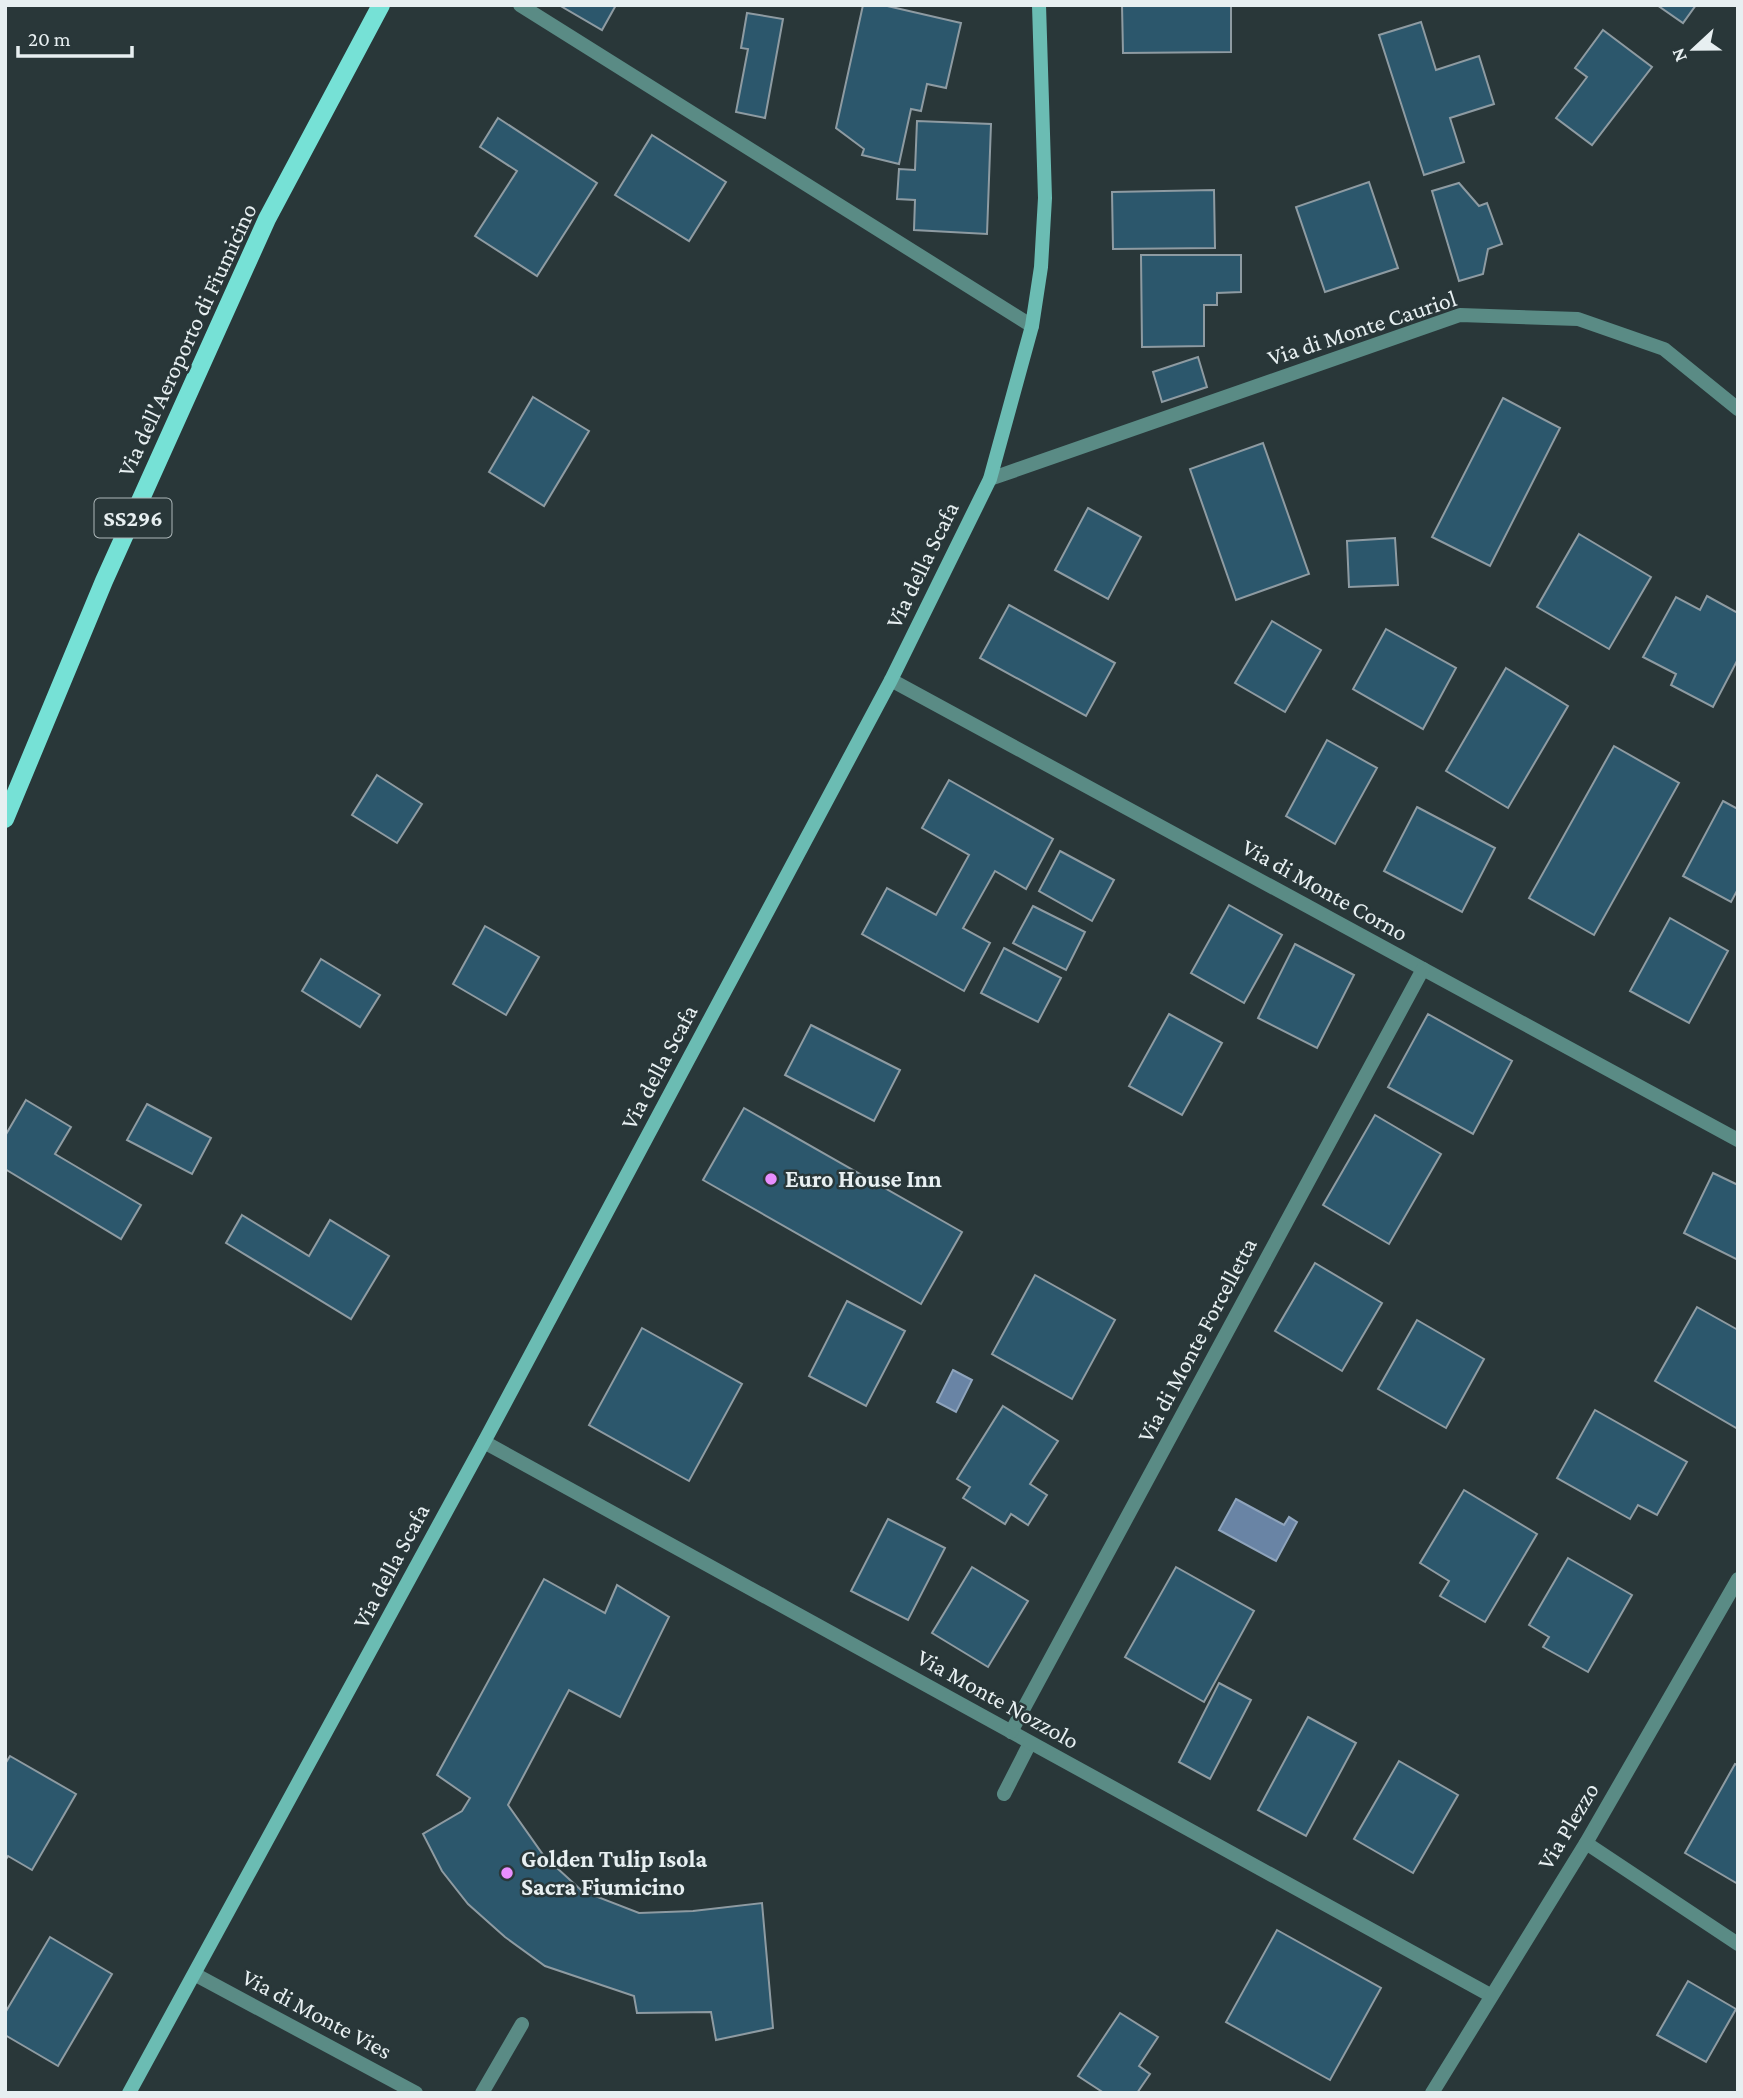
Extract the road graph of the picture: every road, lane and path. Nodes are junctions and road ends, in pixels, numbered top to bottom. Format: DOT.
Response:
graph roads {
  1 [pos="381,5"];
  2 [pos="520,5"];
  3 [pos="1039,5"];
  4 [pos="1032,326"];
  5 [pos="1738,409"];
  6 [pos="990,480"];
  7 [pos="891,680"];
  8 [pos="5,819"];
  9 [pos="1423,969"];
  10 [pos="1738,1140"];
  11 [pos="484,1442"];
  12 [pos="1738,1579"];
  13 [pos="1011,1732"];
  14 [pos="1030,1743"];
  15 [pos="1004,1794"];
  16 [pos="1586,1843"];
  17 [pos="1738,1944"];
  18 [pos="196,1975"];
  19 [pos="1490,1995"];
  20 [pos="522,2024"];
  21 [pos="129,2093"];
  22 [pos="416,2093"];
  23 [pos="482,2093"];
  24 [pos="1432,2093"];
  1 -- 8 [label="main road, Via dell'Aeroporto di Fiumicino / SS296"];
  2 -- 4 [label="street"];
  3 -- 4 [label="street, Via della Scafa"];
  4 -- 6 [label="street, Via della Scafa"];
  5 -- 6 [label="street, Via di Monte Cauriol"];
  6 -- 7 [label="street, Via della Scafa"];
  7 -- 9 [label="street, Via di Monte Corno"];
  7 -- 11 [label="street, Via della Scafa"];
  9 -- 10 [label="street, Via di Monte Corno"];
  9 -- 13 [label="street, Via di Monte Forcelletta"];
  11 -- 13 [label="street, Via Monte Nozzolo"];
  11 -- 18 [label="street, Via della Scafa"];
  12 -- 16 [label="street, Via Plezzo"];
  13 -- 14 [label="street, Via Monte Nozzolo"];
  14 -- 15 [label="street"];
  14 -- 19 [label="street, Via Monte Nozzolo"];
  16 -- 17 [label="street"];
  16 -- 19 [label="street, Via Plezzo"];
  18 -- 21 [label="street, Via della Scafa"];
  18 -- 22 [label="street, Via di Monte Vies"];
  19 -- 24 [label="street, Via Plezzo"];
  20 -- 23 [label="street"];
}
